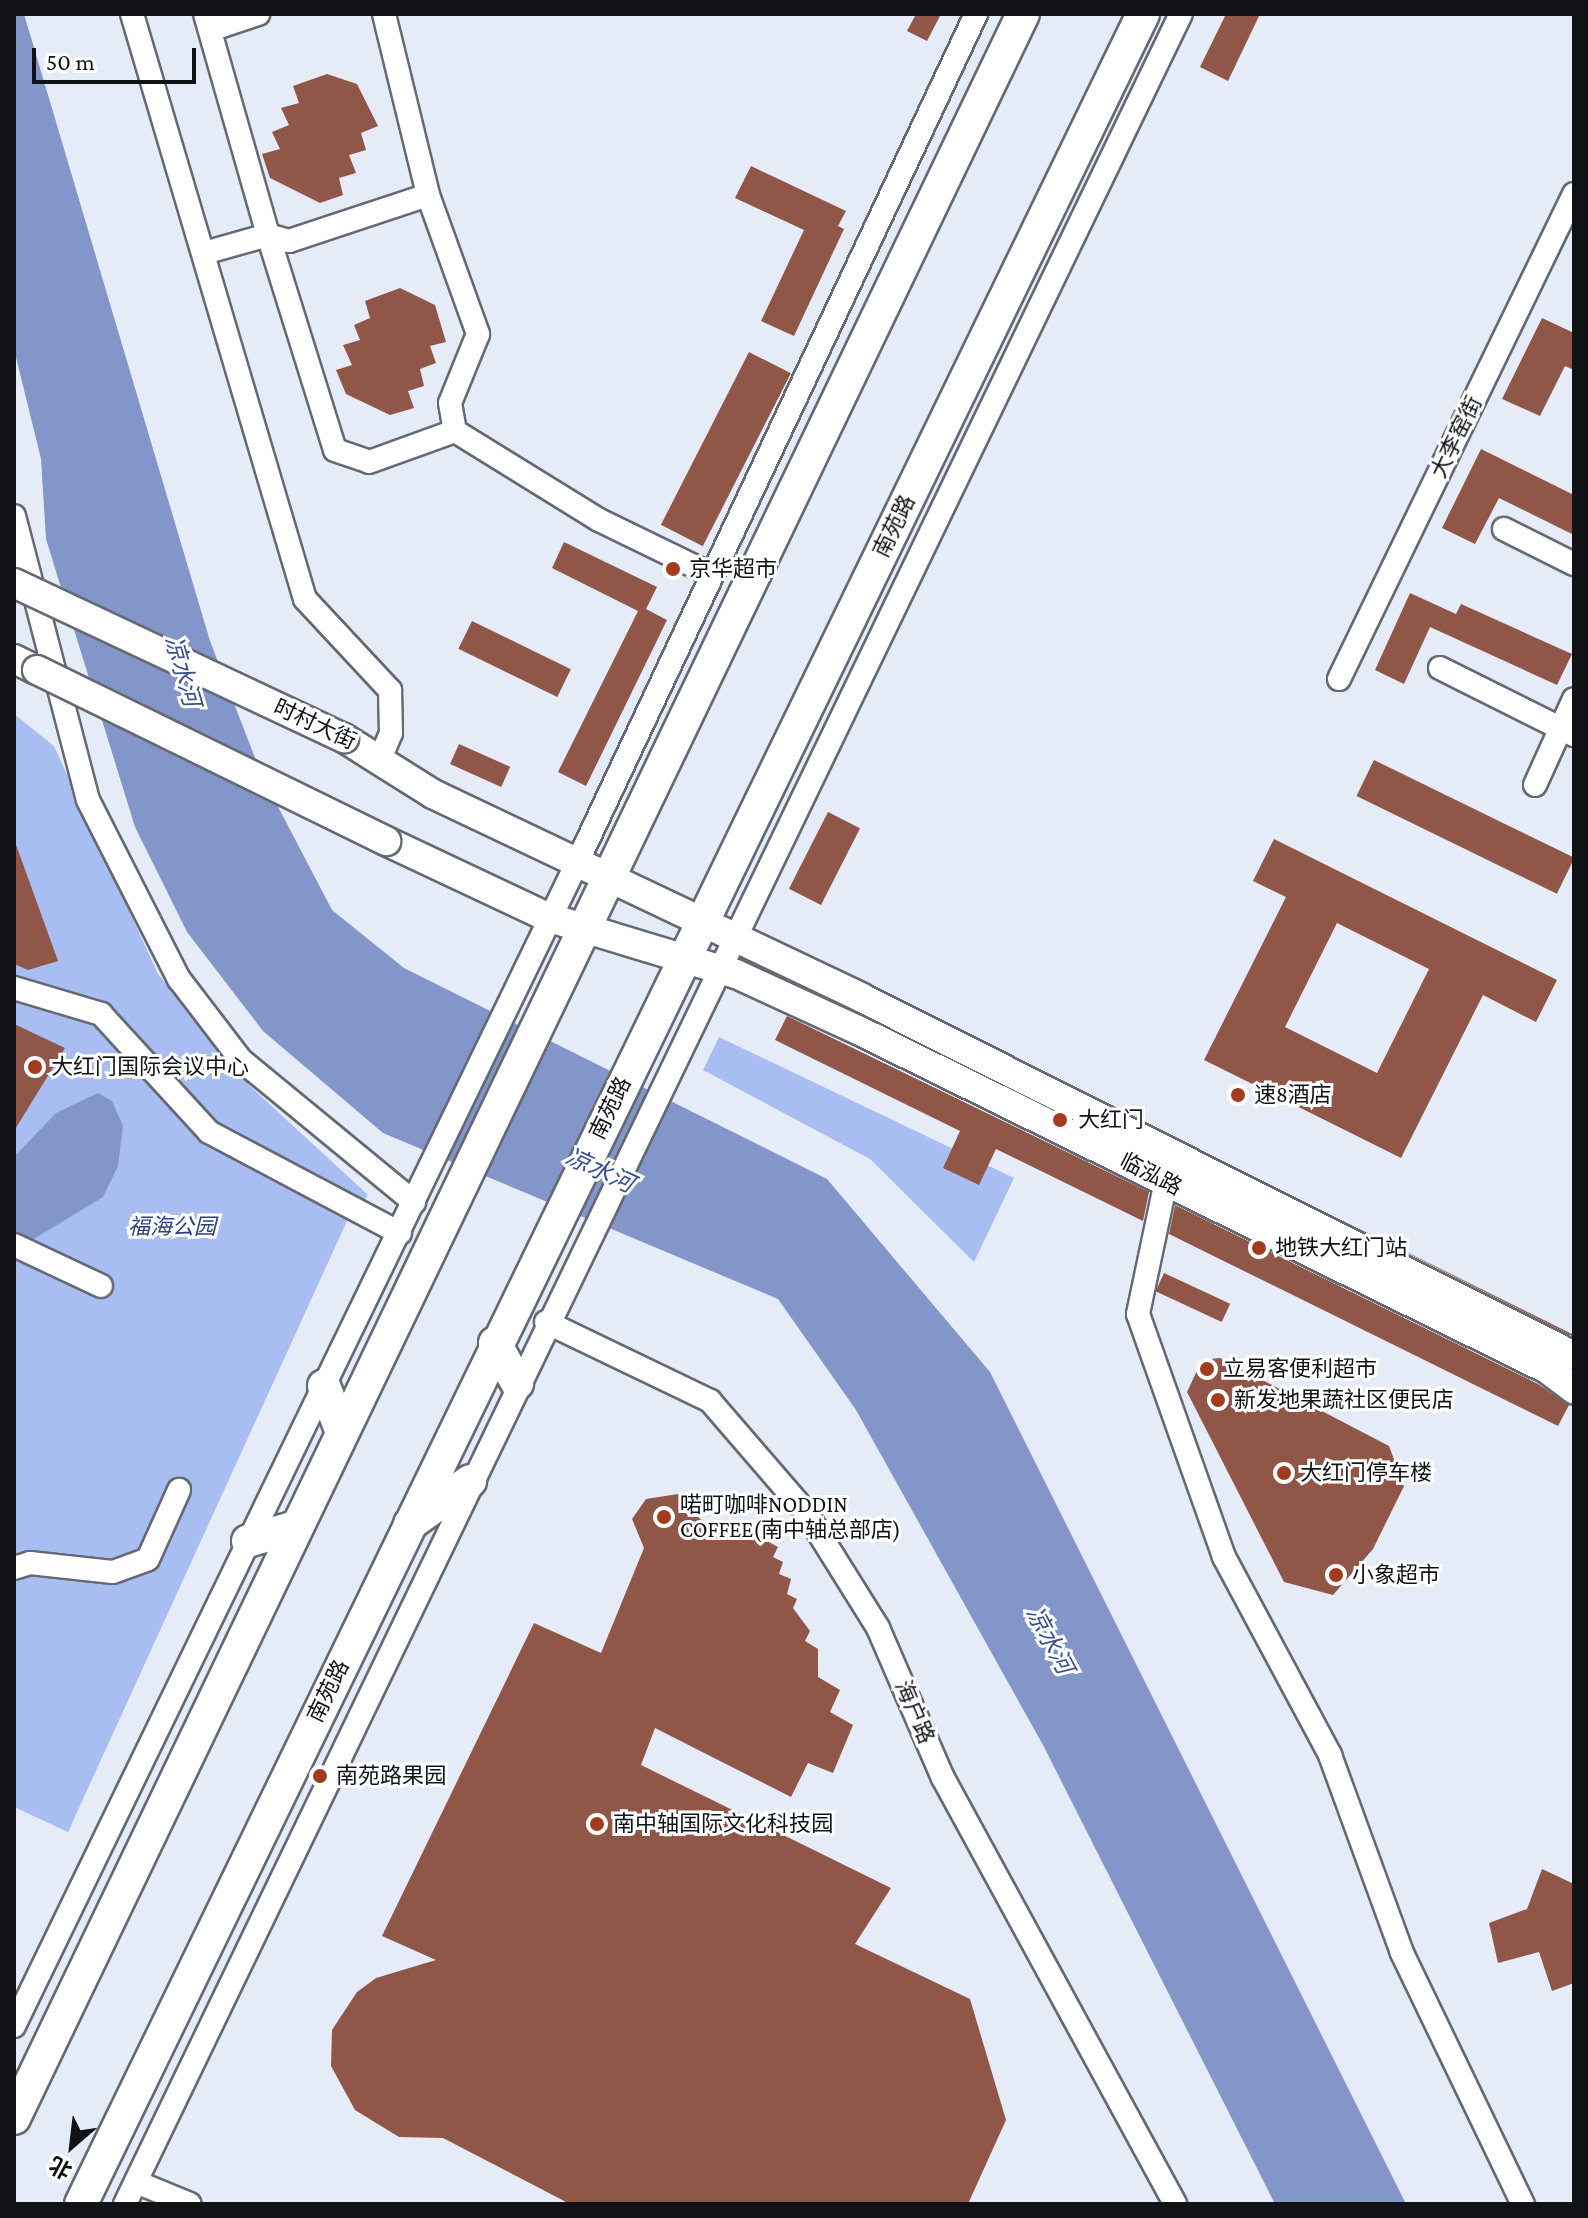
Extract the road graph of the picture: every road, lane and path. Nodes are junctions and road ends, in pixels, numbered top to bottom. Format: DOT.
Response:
graph roads {
  1 [pos="132,14"];
  2 [pos="258,14"];
  3 [pos="384,14"];
  4 [pos="976,14"];
  5 [pos="1023,14"];
  6 [pos="1143,14"];
  7 [pos="1181,14"];
  8 [pos="208,22"];
  9 [pos="1574,194"];
  10 [pos="428,195"];
  11 [pos="268,235"];
  12 [pos="204,253"];
  13 [pos="455,431"];
  14 [pos="14,516"];
  15 [pos="1504,529"];
  16 [pos="1574,564"];
  17 [pos="710,574"];
  18 [pos="14,583"];
  19 [pos="25,664"];
  20 [pos="1440,668"];
  21 [pos="1339,679"];
  22 [pos="1574,699"];
  23 [pos="1567,731"];
  24 [pos="381,756"];
  25 [pos="1535,785"];
  26 [pos="576,865"];
  27 [pos="608,880"];
  28 [pos="550,918"];
  29 [pos="700,923"];
  30 [pos="585,928"];
  31 [pos="733,938"];
  32 [pos="682,959"];
  33 [pos="717,971"];
  34 [pos="14,988"];
  35 [pos="1166,1181"];
  36 [pos="414,1202"];
  37 [pos="400,1233"];
  38 [pos="23,1250"];
  39 [pos="101,1286"];
  40 [pos="546,1322"];
  41 [pos="495,1343"];
  42 [pos="1574,1356"];
  43 [pos="517,1383"];
  44 [pos="324,1386"];
  45 [pos="1574,1389"];
  46 [pos="341,1430"];
  47 [pos="470,1481"];
  48 [pos="179,1490"];
  49 [pos="407,1526"];
  50 [pos="295,1527"];
  51 [pos="248,1541"];
  52 [pos="14,1568"];
  53 [pos="14,2026"];
  54 [pos="14,2118"];
  55 [pos="136,2182"];
  56 [pos="81,2204"];
  57 [pos="125,2204"];
  58 [pos="190,2204"];
  59 [pos="1175,2204"];
  60 [pos="1523,2204"];
  1 -- 12 [label="street"];
  2 -- 8 [label="street"];
  3 -- 10 [label="street"];
  4 -- 17 [label="street"];
  5 -- 27 [label="highway"];
  6 -- 29 [label="highway, 南苑路"];
  7 -- 31 [label="street"];
  8 -- 11 [label="street"];
  9 -- 21 [label="street, 大李窑街"];
  10 -- 11 [label="street"];
  10 -- 13 [label="street"];
  11 -- 12 [label="street"];
  11 -- 13 [label="street"];
  12 -- 24 [label="street"];
  13 -- 17 [label="street"];
  14 -- 36 [label="street"];
  15 -- 16 [label="street"];
  17 -- 26 [label="street"];
  18 -- 24 [label="main road, 时村大街, bridge"];
  19 -- 28 [label="main road, bridge"];
  20 -- 23 [label="street"];
  22 -- 23 [label="street"];
  23 -- 25 [label="street"];
  24 -- 26 [label="main road, 时村大街"];
  26 -- 27 [label="main road, 时村大街"];
  26 -- 28 [label="street"];
  27 -- 29 [label="main road, 临泓路"];
  27 -- 30 [label="highway"];
  28 -- 30 [label="main road, 临泓路"];
  28 -- 36 [label="street"];
  29 -- 31 [label="main road, 临泓路"];
  29 -- 32 [label="highway, 南苑路"];
  30 -- 32 [label="main road, 临泓路"];
  30 -- 46 [label="highway"];
  31 -- 33 [label="street"];
  31 -- 42 [label="main road, 临泓路"];
  32 -- 33 [label="main road, 临泓路"];
  32 -- 41 [label="highway, 南苑路"];
  33 -- 35 [label="main road, 临泓路"];
  33 -- 40 [label="street"];
  34 -- 37 [label="street"];
  35 -- 45 [label="main road, 临泓路"];
  35 -- 60 [label="street"];
  36 -- 37 [label="street"];
  37 -- 44 [label="street"];
  38 -- 39 [label="street"];
  40 -- 43 [label="street"];
  40 -- 59 [label="street, 海户路"];
  41 -- 43 [label="highway"];
  41 -- 49 [label="highway, 南苑路"];
  43 -- 47 [label="street"];
  44 -- 46 [label="highway"];
  44 -- 51 [label="street"];
  46 -- 50 [label="highway"];
  47 -- 49 [label="highway"];
  47 -- 55 [label="street"];
  48 -- 52 [label="street"];
  49 -- 56 [label="highway, 南苑路"];
  50 -- 51 [label="highway"];
  50 -- 54 [label="highway"];
  51 -- 53 [label="street"];
  55 -- 57 [label="street"];
  55 -- 58 [label="street"];
}
